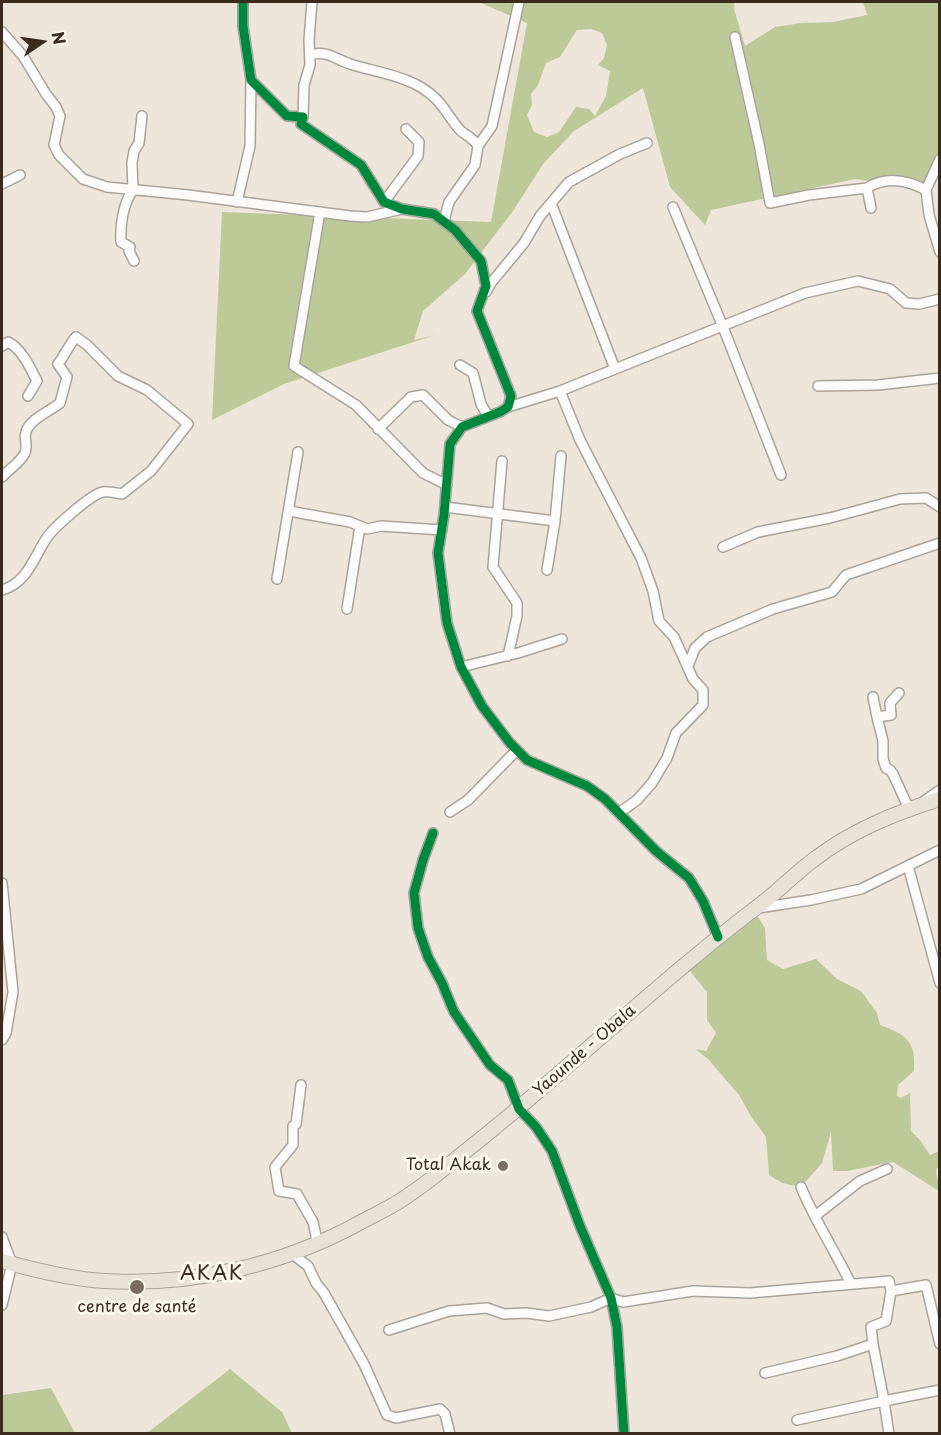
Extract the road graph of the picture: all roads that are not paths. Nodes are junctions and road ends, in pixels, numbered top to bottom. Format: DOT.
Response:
graph roads {
  1 [pos="243,2"];
  2 [pos="312,2"];
  3 [pos="519,2"];
  4 [pos="2,32"];
  5 [pos="735,37"];
  6 [pos="310,55"];
  7 [pos="251,80"];
  8 [pos="142,116"];
  9 [pos="303,117"];
  10 [pos="406,129"];
  11 [pos="647,143"];
  12 [pos="478,146"];
  13 [pos="939,159"];
  14 [pos="20,175"];
  15 [pos="2,184"];
  16 [pos="867,188"];
  17 [pos="133,190"];
  18 [pos="926,190"];
  19 [pos="237,202"];
  20 [pos="384,202"];
  21 [pos="551,204"];
  22 [pos="673,207"];
  23 [pos="871,208"];
  24 [pos="402,209"];
  25 [pos="320,212"];
  26 [pos="444,221"];
  27 [pos="939,252"];
  28 [pos="134,261"];
  29 [pos="484,297"];
  30 [pos="939,299"];
  31 [pos="723,327"];
  32 [pos="2,346"];
  33 [pos="460,365"];
  34 [pos="615,369"];
  35 [pos="939,378"];
  36 [pos="818,386"];
  37 [pos="560,391"];
  38 [pos="28,396"];
  39 [pos="508,407"];
  40 [pos="488,416"];
  41 [pos="462,427"];
  42 [pos="378,429"];
  43 [pos="298,452"];
  44 [pos="561,456"];
  45 [pos="502,461"];
  46 [pos="782,475"];
  47 [pos="2,477"];
  48 [pos="447,485"];
  49 [pos="445,507"];
  50 [pos="939,507"];
  51 [pos="289,511"];
  52 [pos="498,513"];
  53 [pos="555,521"];
  54 [pos="360,526"];
  55 [pos="442,530"];
  56 [pos="939,543"];
  57 [pos="723,546"];
  58 [pos="547,570"];
  59 [pos="277,579"];
  60 [pos="2,590"];
  61 [pos="347,609"];
  62 [pos="562,639"];
  63 [pos="508,656"];
  64 [pos="687,666"];
  65 [pos="461,667"];
  66 [pos="899,693"];
  67 [pos="873,697"];
  68 [pos="877,717"];
  69 [pos="517,750"];
  70 [pos="939,790"];
  71 [pos="939,799"];
  72 [pos="914,807"];
  73 [pos="450,812"];
  74 [pos="619,813"];
  75 [pos="433,833"];
  76 [pos="939,850"];
  77 [pos="908,866"];
  78 [pos="2,883"];
  79 [pos="756,909"];
  80 [pos="718,937"];
  81 [pos="939,983"];
  82 [pos="2,1040"];
  83 [pos="301,1085"];
  84 [pos="519,1108"];
  85 [pos="886,1169"];
  86 [pos="801,1187"];
  87 [pos="815,1216"];
  88 [pos="2,1237"];
  89 [pos="318,1245"];
  90 [pos="292,1254"];
  91 [pos="7,1263"];
  92 [pos="851,1284"];
  93 [pos="891,1291"];
  94 [pos="611,1298"];
  95 [pos="2,1305"];
  96 [pos="389,1329"];
  97 [pos="938,1332"];
  98 [pos="873,1344"];
  99 [pos="939,1344"];
  100 [pos="765,1373"];
  101 [pos="939,1390"];
  102 [pos="884,1401"];
  103 [pos="797,1420"];
  104 [pos="450,1434"];
  105 [pos="624,1434"];
  106 [pos="889,1434"];
  1 -- 7 [label="street"];
  2 -- 6 [label="street"];
  3 -- 12 [label="street"];
  4 -- 17 [label="street"];
  5 -- 16 [label="street"];
  6 -- 9 [label="street"];
  6 -- 12 [label="street"];
  7 -- 9 [label="street"];
  7 -- 19 [label="street"];
  8 -- 17 [label="street"];
  9 -- 20 [label="street"];
  10 -- 20 [label="street"];
  11 -- 21 [label="street"];
  12 -- 26 [label="street"];
  13 -- 18 [label="street"];
  14 -- 15 [label="street"];
  16 -- 18 [label="street"];
  16 -- 23 [label="street"];
  17 -- 19 [label="street"];
  17 -- 28 [label="street"];
  18 -- 27 [label="street"];
  19 -- 25 [label="street"];
  20 -- 24 [label="street"];
  21 -- 29 [label="street"];
  21 -- 34 [label="street"];
  22 -- 31 [label="street"];
  24 -- 25 [label="street"];
  24 -- 26 [label="street"];
  25 -- 42 [label="street"];
  26 -- 29 [label="street"];
  29 -- 39 [label="street"];
  30 -- 31 [label="street"];
  31 -- 34 [label="street"];
  31 -- 46 [label="street"];
  32 -- 38 [label="street"];
  33 -- 40 [label="street"];
  34 -- 37 [label="street"];
  35 -- 36 [label="street"];
  37 -- 39 [label="street"];
  37 -- 64 [label="street"];
  39 -- 40 [label="street"];
  40 -- 41 [label="street"];
  41 -- 42 [label="street"];
  41 -- 48 [label="street"];
  42 -- 48 [label="street"];
  43 -- 51 [label="street"];
  44 -- 53 [label="street"];
  45 -- 52 [label="street"];
  47 -- 60 [label="street"];
  48 -- 49 [label="street"];
  49 -- 52 [label="street"];
  49 -- 55 [label="street"];
  50 -- 57 [label="street"];
  51 -- 54 [label="street"];
  51 -- 59 [label="street"];
  52 -- 53 [label="street"];
  52 -- 63 [label="street"];
  53 -- 58 [label="street"];
  54 -- 55 [label="street"];
  54 -- 61 [label="street"];
  55 -- 65 [label="street"];
  56 -- 64 [label="street"];
  62 -- 63 [label="street"];
  63 -- 65 [label="street"];
  64 -- 74 [label="street"];
  65 -- 69 [label="street"];
  66 -- 68 [label="street"];
  67 -- 68 [label="street"];
  68 -- 72 [label="street"];
  69 -- 73 [label="street"];
  69 -- 74 [label="street"];
  70 -- 72 [label="street"];
  71 -- 72 [label="highway, Yaounde - Obala"];
  72 -- 79 [label="highway, Yaounde - Obala"];
  74 -- 80 [label="street"];
  75 -- 84 [label="street"];
  76 -- 77 [label="street"];
  77 -- 79 [label="street"];
  77 -- 81 [label="street"];
  78 -- 82 [label="street"];
  79 -- 80 [label="highway, Yaounde - Obala"];
  80 -- 84 [label="highway, Yaounde - Obala"];
  83 -- 89 [label="street"];
  84 -- 89 [label="highway, Yaounde - Obala"];
  84 -- 94 [label="street"];
  85 -- 87 [label="street"];
  86 -- 87 [label="street"];
  87 -- 92 [label="street"];
  88 -- 91 [label="street"];
  89 -- 90 [label="highway, Yaounde - Obala"];
  90 -- 91 [label="highway, Yaounde - Obala"];
  90 -- 104 [label="street"];
  91 -- 95 [label="street"];
  92 -- 93 [label="street"];
  92 -- 94 [label="street"];
  93 -- 97 [label="street"];
  93 -- 98 [label="street"];
  94 -- 96 [label="street"];
  94 -- 105 [label="street"];
  97 -- 99 [label="street"];
  98 -- 100 [label="street"];
  98 -- 102 [label="street"];
  101 -- 102 [label="street"];
  102 -- 103 [label="street"];
  102 -- 106 [label="street"];
}
